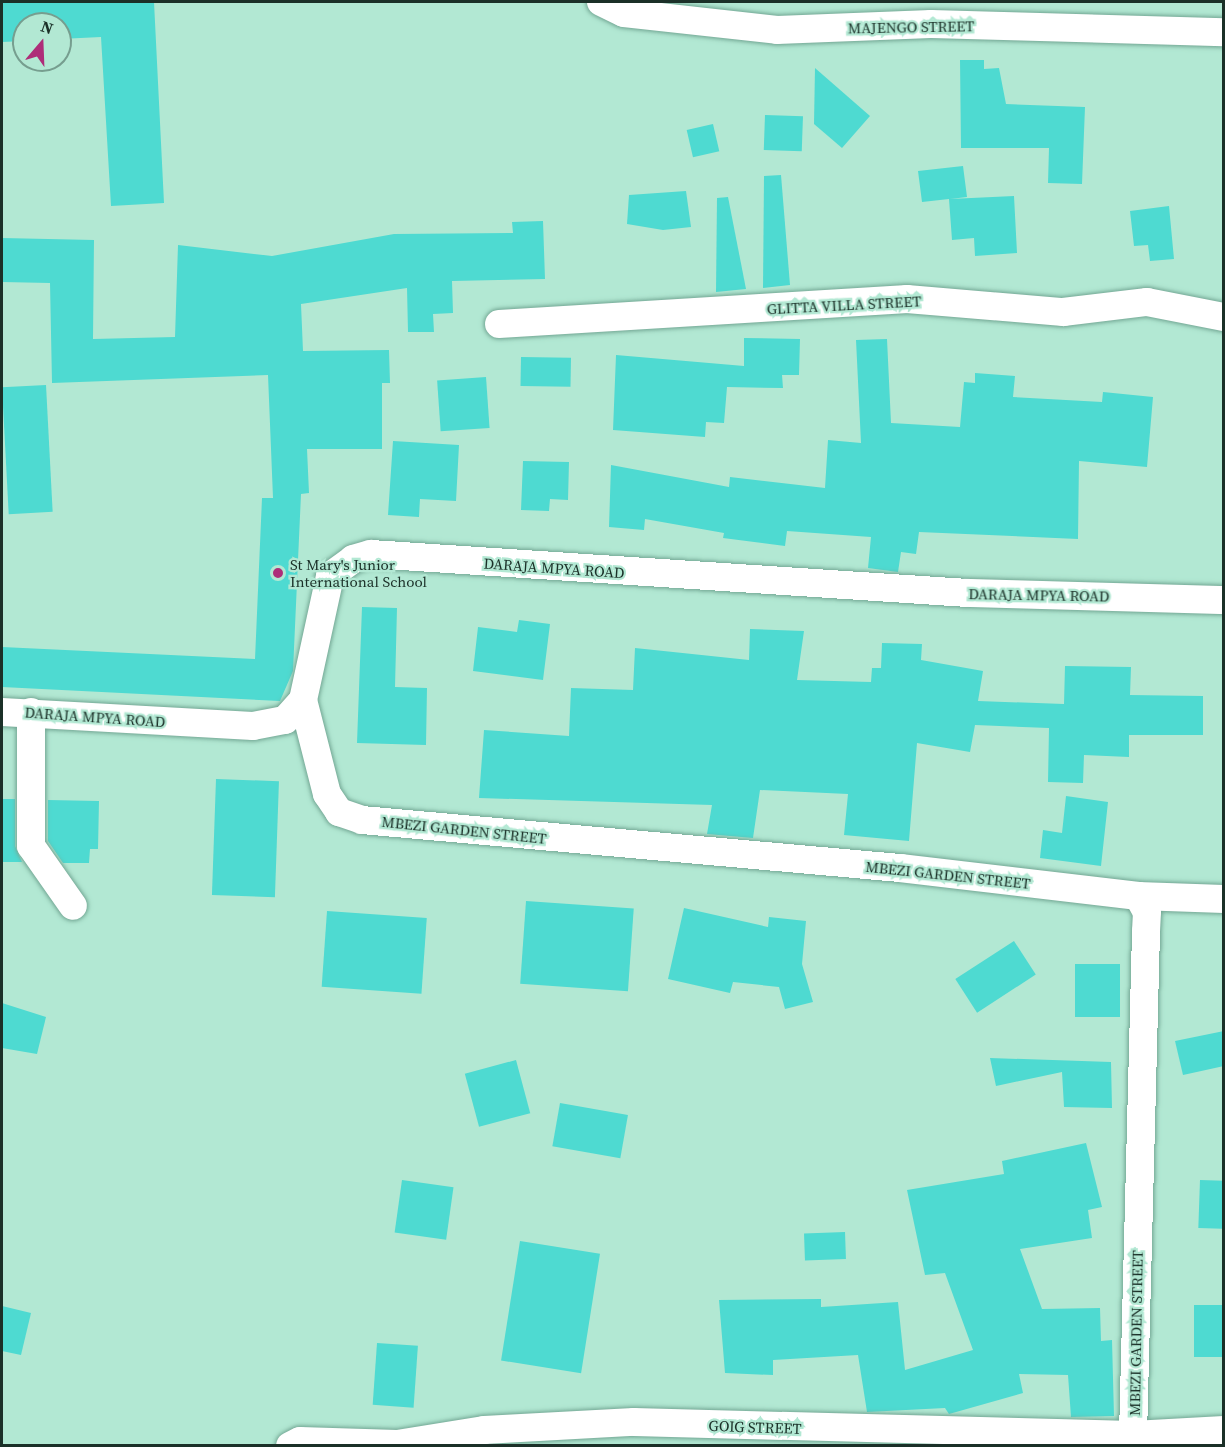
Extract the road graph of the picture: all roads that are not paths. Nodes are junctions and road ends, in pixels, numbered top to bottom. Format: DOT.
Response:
graph roads {
  1 [pos="601,2"];
  2 [pos="1224,32"];
  3 [pos="1224,317"];
  4 [pos="499,324"];
  5 [pos="1224,600"];
  6 [pos="303,700"];
  7 [pos="2,712"];
  8 [pos="31,712"];
  9 [pos="1138,896"];
  10 [pos="1224,899"];
  11 [pos="73,906"];
  12 [pos="1224,1430"];
  13 [pos="1133,1435"];
  14 [pos="290,1446"];
  1 -- 2 [label="street, MAJENGO STREET"];
  3 -- 4 [label="street, GLITTA VILLA STREET"];
  5 -- 6 [label="street, DARAJA MPYA ROAD"];
  6 -- 8 [label="street, DARAJA MPYA ROAD"];
  6 -- 9 [label="street, MBEZI GARDEN STREET"];
  7 -- 8 [label="street, DARAJA MPYA ROAD"];
  8 -- 11 [label="street"];
  9 -- 10 [label="street"];
  9 -- 13 [label="street, MBEZI GARDEN STREET"];
  12 -- 13 [label="street, GOIG STREET"];
  13 -- 14 [label="street, GOIG STREET"];
}
